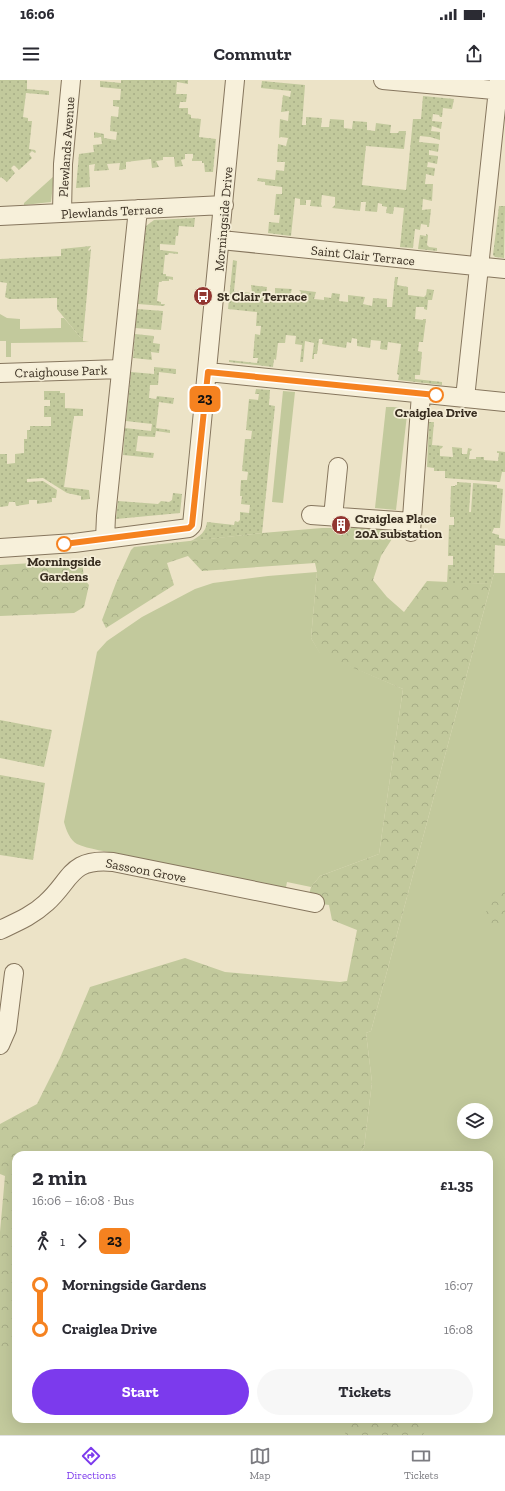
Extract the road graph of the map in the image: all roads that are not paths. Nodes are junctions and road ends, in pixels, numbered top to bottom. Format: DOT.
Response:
graph roads {
  1 [pos="71,80"];
  2 [pos="235,80"];
  3 [pos="384,80"];
  4 [pos="501,87"];
  5 [pos="224,205"];
  6 [pos="138,209"];
  7 [pos="62,213"];
  8 [pos="0,216"];
  9 [pos="221,240"];
  10 [pos="480,267"];
  11 [pos="505,269"];
  12 [pos="122,369"];
  13 [pos="208,372"];
  14 [pos="0,373"];
  15 [pos="421,394"];
  16 [pos="465,398"];
  17 [pos="505,402"];
  18 [pos="338,467"];
  19 [pos="311,515"];
  20 [pos="333,517"];
  21 [pos="105,539"];
  22 [pos="0,548"];
  23 [pos="315,903"];
  24 [pos="0,930"];
  25 [pos="14,973"];
  26 [pos="0,1045"];
  1 -- 7 [label="street, Plewlands Avenue"];
  2 -- 5 [label="street, Morningside Drive"];
  3 -- 4 [label="street"];
  4 -- 10 [label="street"];
  5 -- 6 [label="street, Plewlands Terrace"];
  5 -- 9 [label="street, Morningside Drive"];
  6 -- 7 [label="street, Plewlands Terrace"];
  6 -- 12 [label="street"];
  7 -- 8 [label="street, Plewlands Terrace"];
  9 -- 10 [label="street, Saint Clair Terrace"];
  9 -- 13 [label="street, Morningside Drive"];
  10 -- 11 [label="street, Saint Clair Terrace"];
  10 -- 16 [label="street"];
  12 -- 14 [label="street, Craighouse Park"];
  12 -- 21 [label="street"];
  13 -- 15 [label="street"];
  13 -- 21 [label="street, Morningside Drive"];
  15 -- 16 [label="street"];
  15 -- 20 [label="street"];
  16 -- 17 [label="street"];
  18 -- 20 [label="street"];
  19 -- 20 [label="street"];
  21 -- 22 [label="street"];
  23 -- 24 [label="street, Sassoon Grove"];
  25 -- 26 [label="street"];
}
